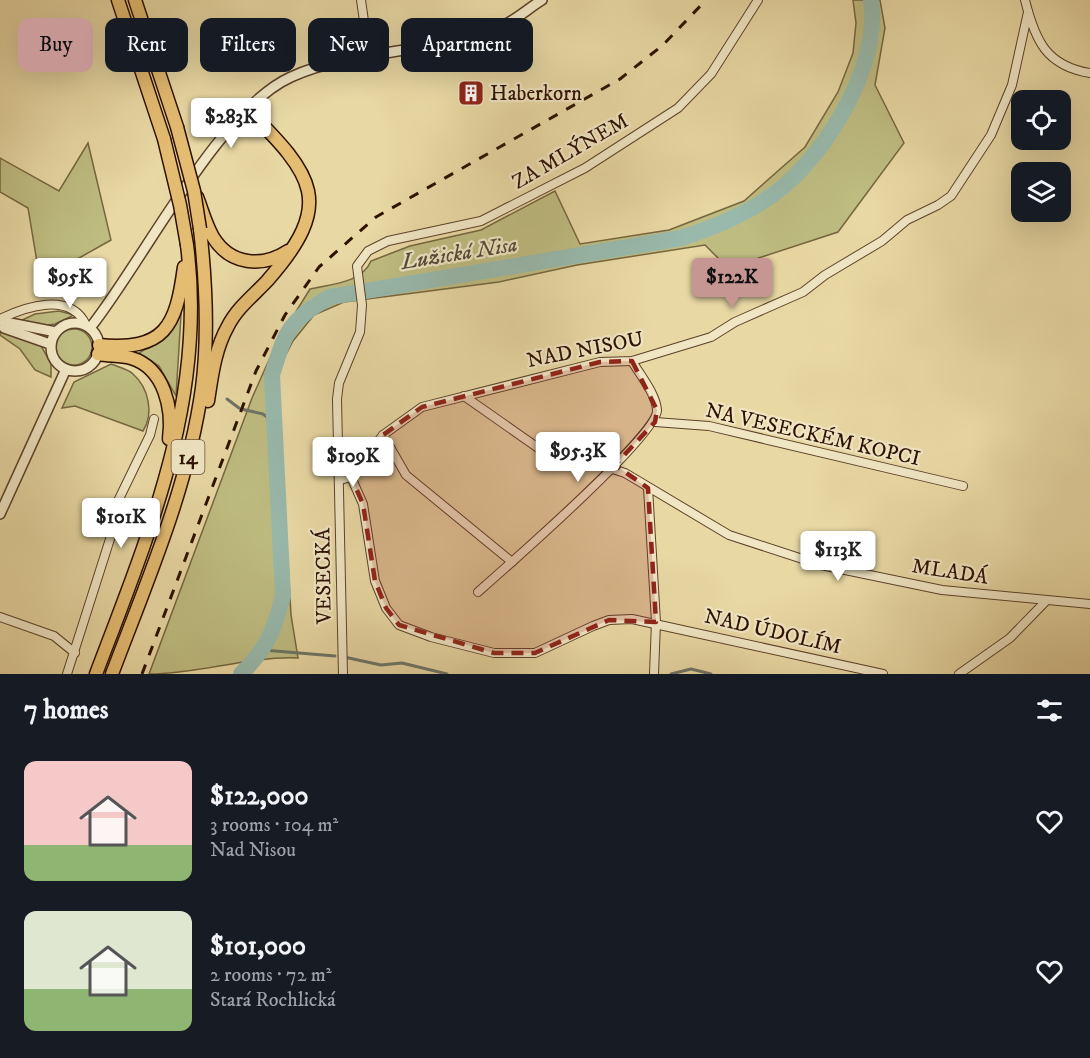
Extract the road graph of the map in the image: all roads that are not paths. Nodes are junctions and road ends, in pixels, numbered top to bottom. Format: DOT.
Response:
graph roads {
  1 [pos="118,0"];
  2 [pos="135,0"];
  3 [pos="361,0"];
  4 [pos="758,0"];
  5 [pos="1025,0"];
  6 [pos="535,2"];
  7 [pos="1028,12"];
  8 [pos="364,18"];
  9 [pos="389,52"];
  10 [pos="308,71"];
  11 [pos="1090,73"];
  12 [pos="247,109"];
  13 [pos="194,191"];
  14 [pos="187,245"];
  15 [pos="296,245"];
  16 [pos="357,270"];
  17 [pos="2,319"];
  18 [pos="0,326"];
  19 [pos="88,326"];
  20 [pos="56,332"];
  21 [pos="50,344"];
  22 [pos="99,350"];
  23 [pos="632,362"];
  24 [pos="66,369"];
  25 [pos="464,396"];
  26 [pos="154,419"];
  27 [pos="655,422"];
  28 [pos="383,435"];
  29 [pos="612,469"];
  30 [pos="351,477"];
  31 [pos="182,478"];
  32 [pos="340,480"];
  33 [pos="963,486"];
  34 [pos="648,488"];
  35 [pos="0,514"];
  36 [pos="141,554"];
  37 [pos="512,562"];
  38 [pos="478,592"];
  39 [pos="1046,601"];
  40 [pos="1090,604"];
  41 [pos="0,617"];
  42 [pos="656,622"];
  43 [pos="75,653"];
  44 [pos="654,673"];
  45 [pos="67,674"];
  46 [pos="96,674"];
  47 [pos="112,674"];
  48 [pos="343,674"];
  49 [pos="883,674"];
  50 [pos="959,674"];
  1 -- 14 [label="highway, 14, bridge"];
  2 -- 13 [label="highway, 14, bridge"];
  3 -- 8 [label="street"];
  4 -- 16 [label="street, ZA MLÝNEM"];
  5 -- 7 [label="street, NAD NISOU"];
  6 -- 9 [label="street"];
  7 -- 11 [label="street, NAD NISOU"];
  7 -- 23 [label="street, NAD NISOU"];
  10 -- 12 [label="street"];
  12 -- 15 [label="highway"];
  12 -- 19 [label="street"];
  13 -- 15 [label="highway, bridge"];
  13 -- 31 [label="highway, 14, bridge"];
  14 -- 22 [label="highway"];
  14 -- 36 [label="highway, 14"];
  15 -- 31 [label="highway"];
  16 -- 32 [label="street, VESECKÁ"];
  17 -- 19 [label="street"];
  17 -- 20 [label="street"];
  18 -- 21 [label="street"];
  19 -- 20 [label="street"];
  19 -- 22 [label="street"];
  20 -- 21 [label="street"];
  21 -- 24 [label="street"];
  22 -- 24 [label="street"];
  22 -- 36 [label="highway"];
  23 -- 25 [label="street, NAD NISOU"];
  23 -- 27 [label="street"];
  24 -- 35 [label="street"];
  25 -- 28 [label="street, NAD NISOU"];
  25 -- 29 [label="street, MLADÁ"];
  26 -- 43 [label="street"];
  27 -- 29 [label="street"];
  27 -- 33 [label="street, NA VESECKÉM KOPCI"];
  28 -- 30 [label="street, NAD NISOU"];
  28 -- 37 [label="street"];
  29 -- 34 [label="street, MLADÁ"];
  29 -- 37 [label="street"];
  30 -- 32 [label="street"];
  30 -- 42 [label="street, NAD ÚDOLÍM"];
  31 -- 47 [label="highway, 14"];
  32 -- 48 [label="street, VESECKÁ"];
  34 -- 39 [label="street, MLADÁ"];
  34 -- 42 [label="street"];
  36 -- 46 [label="highway, 14"];
  37 -- 38 [label="street"];
  39 -- 40 [label="street, MLADÁ"];
  39 -- 50 [label="street"];
  41 -- 43 [label="street"];
  42 -- 44 [label="street"];
  42 -- 49 [label="street, NAD ÚDOLÍM"];
  43 -- 45 [label="street"];
}
